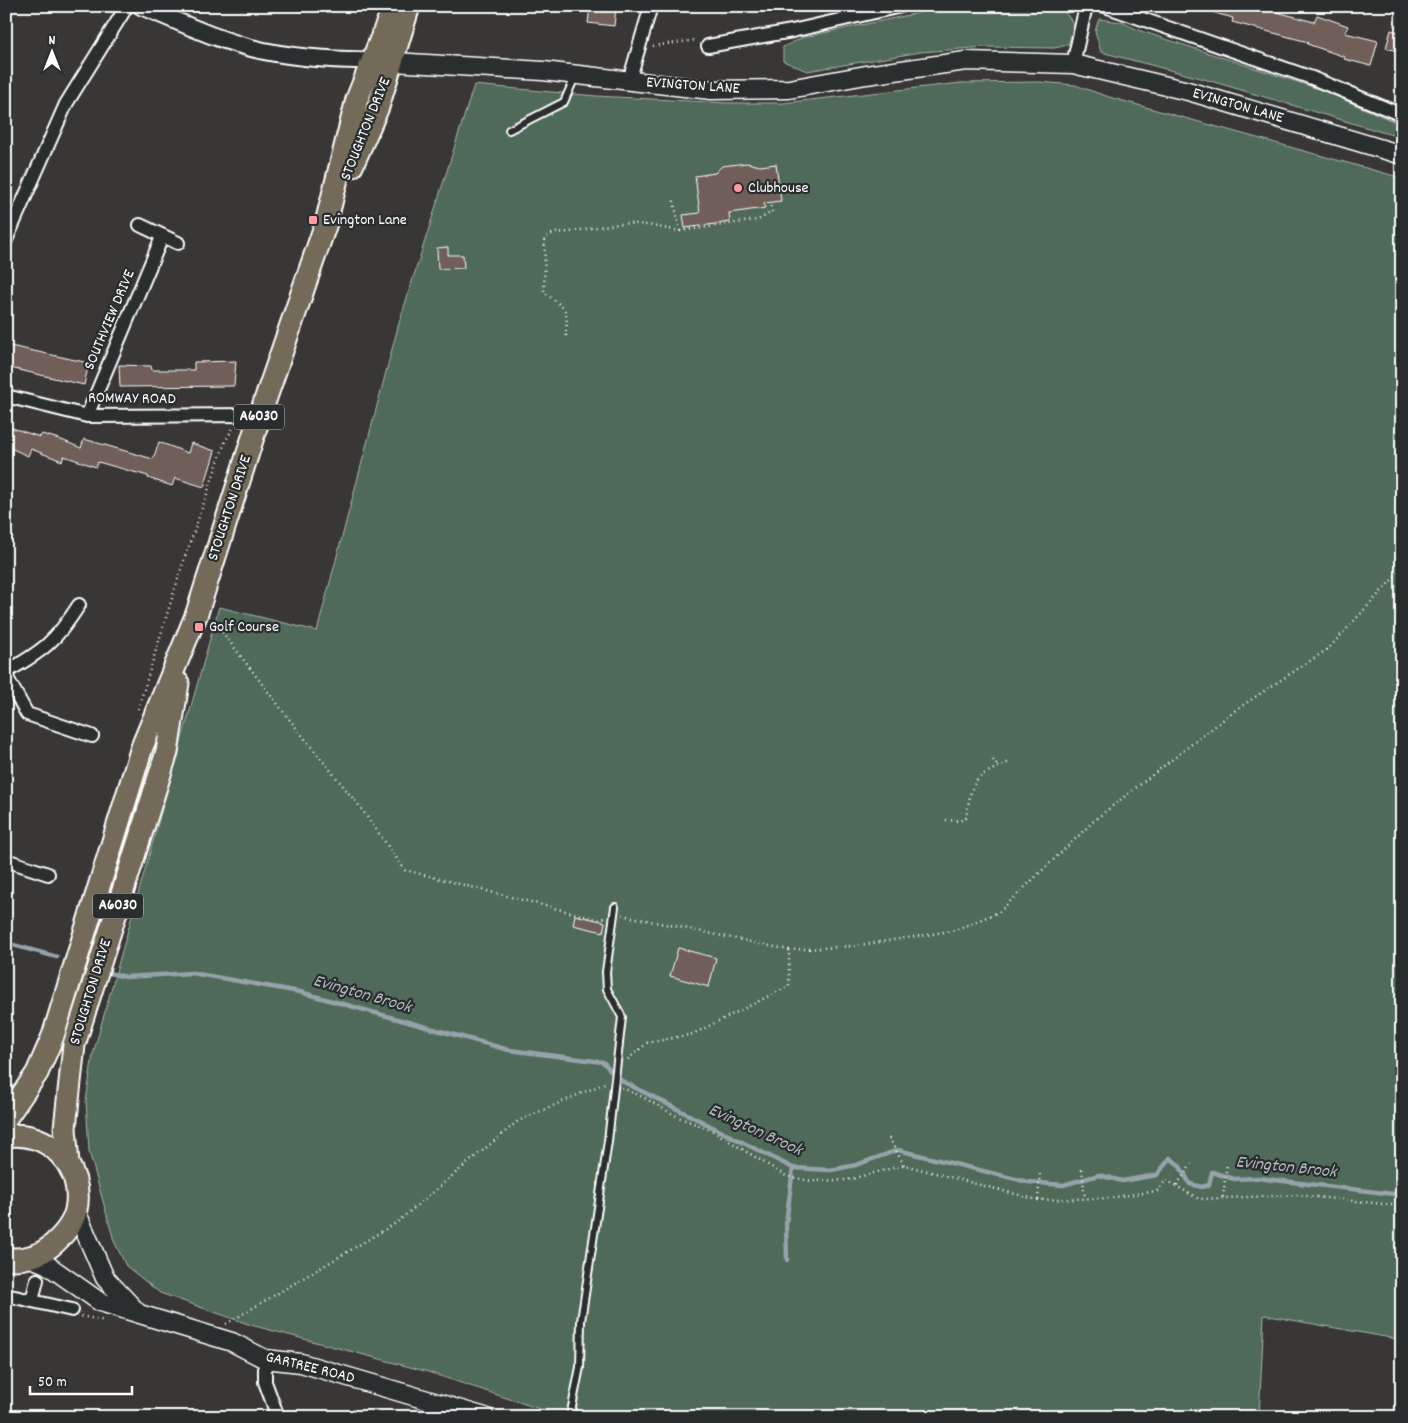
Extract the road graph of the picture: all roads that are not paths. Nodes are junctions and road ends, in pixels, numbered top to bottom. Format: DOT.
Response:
graph roads {
  1 [pos="127,6"];
  2 [pos="141,6"];
  3 [pos="394,6"];
  4 [pos="409,6"];
  5 [pos="651,6"];
  6 [pos="901,6"];
  7 [pos="1086,6"];
  8 [pos="1105,6"];
  9 [pos="708,46"];
  10 [pos="383,61"];
  11 [pos="1073,64"];
  12 [pos="575,76"];
  13 [pos="629,81"];
  14 [pos="1402,115"];
  15 [pos="508,130"];
  16 [pos="1402,155"];
  17 [pos="140,225"];
  18 [pos="162,237"];
  19 [pos="6,240"];
  20 [pos="178,244"];
  21 [pos="6,396"];
  22 [pos="260,415"];
  23 [pos="87,416"];
  24 [pos="79,605"];
  25 [pos="183,650"];
  26 [pos="6,674"];
  27 [pos="92,736"];
  28 [pos="6,860"];
  29 [pos="48,874"];
  30 [pos="615,907"];
  31 [pos="6,1118"];
  32 [pos="6,1136"];
  33 [pos="68,1163"];
  34 [pos="76,1211"];
  35 [pos="29,1257"];
  36 [pos="6,1258"];
  37 [pos="36,1280"];
  38 [pos="6,1294"];
  39 [pos="32,1301"];
  40 [pos="72,1310"];
  41 [pos="137,1312"];
  42 [pos="265,1359"];
  43 [pos="278,1417"];
  44 [pos="484,1417"];
  45 [pos="570,1417"];
  1 -- 19 [label="street"];
  2 -- 10 [label="street, EVINGTON LANE"];
  3 -- 10 [label="highway, A6030"];
  4 -- 10 [label="highway, A6030"];
  5 -- 13 [label="street"];
  6 -- 9 [label="street"];
  7 -- 11 [label="street"];
  8 -- 14 [label="street"];
  10 -- 12 [label="main road, EVINGTON LANE"];
  10 -- 22 [label="highway, STOUGHTON DRIVE / A6030"];
  11 -- 13 [label="main road, EVINGTON LANE"];
  11 -- 16 [label="main road, EVINGTON LANE"];
  12 -- 13 [label="main road, EVINGTON LANE"];
  12 -- 15 [label="lane"];
  17 -- 18 [label="street"];
  18 -- 20 [label="street"];
  18 -- 23 [label="street, SOUTHVIEW DRIVE"];
  21 -- 23 [label="street, ROMWAY ROAD"];
  22 -- 23 [label="street, ROMWAY ROAD"];
  22 -- 25 [label="highway, STOUGHTON DRIVE / A6030"];
  24 -- 26 [label="street"];
  25 -- 31 [label="highway, STOUGHTON DRIVE / A6030"];
  25 -- 33 [label="highway, STOUGHTON DRIVE / A6030"];
  26 -- 27 [label="street"];
  28 -- 29 [label="street"];
  30 -- 45 [label="lane"];
  32 -- 33 [label="highway"];
  33 -- 34 [label="highway"];
  34 -- 35 [label="highway"];
  34 -- 41 [label="main road, GARTREE ROAD"];
  35 -- 36 [label="highway"];
  35 -- 41 [label="main road, GARTREE ROAD"];
  37 -- 39 [label="street"];
  38 -- 39 [label="street"];
  39 -- 40 [label="street"];
  41 -- 42 [label="main road, GARTREE ROAD"];
  42 -- 43 [label="street"];
  42 -- 44 [label="main road, GARTREE ROAD"];
}
